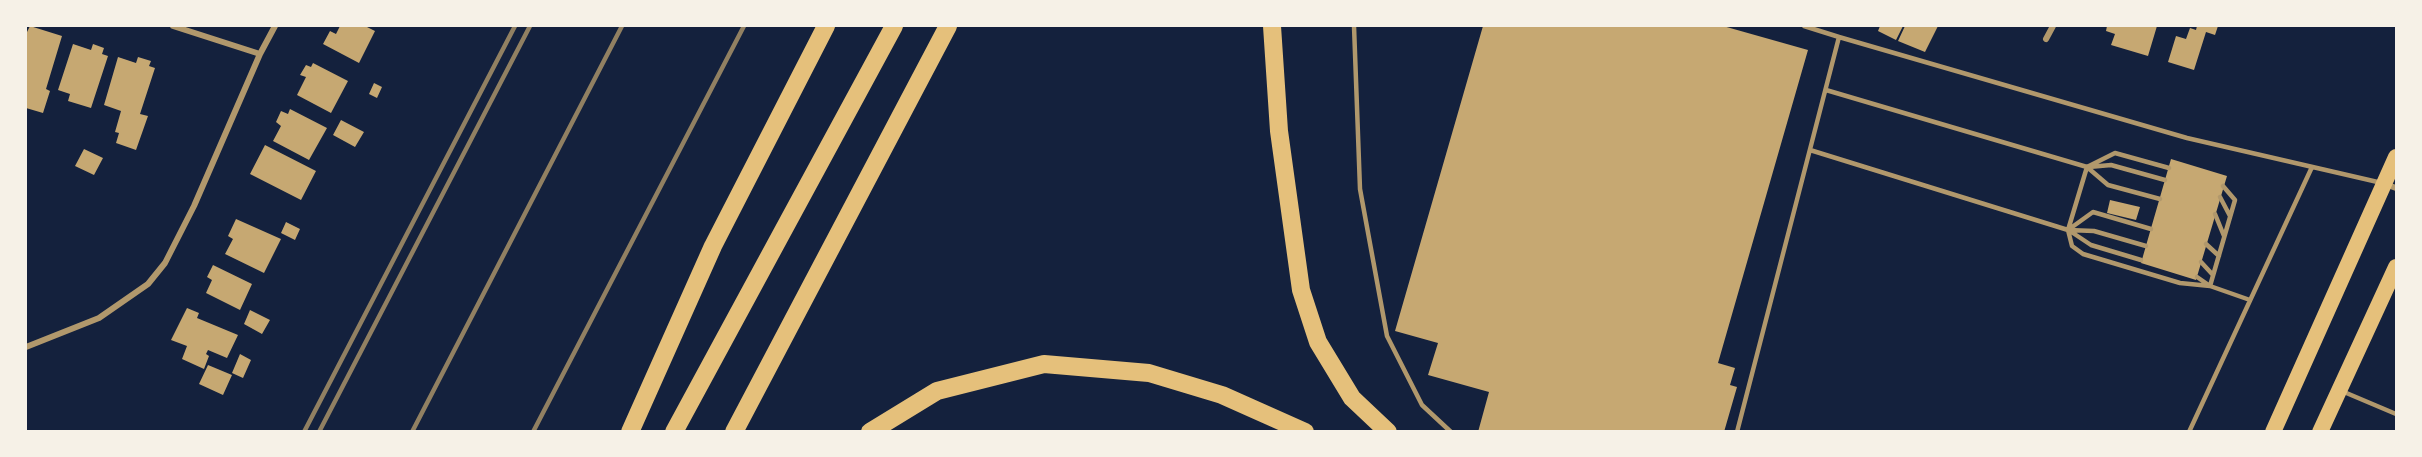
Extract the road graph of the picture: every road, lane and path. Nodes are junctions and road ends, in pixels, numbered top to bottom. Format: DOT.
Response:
graph roads {
  1 [pos="174,26"];
  2 [pos="275,26"];
  3 [pos="826,26"];
  4 [pos="894,26"];
  5 [pos="948,26"];
  6 [pos="1272,26"];
  7 [pos="1354,26"];
  8 [pos="1804,26"];
  9 [pos="2053,26"];
  10 [pos="1839,37"];
  11 [pos="2046,39"];
  12 [pos="260,54"];
  13 [pos="1826,90"];
  14 [pos="1810,150"];
  15 [pos="2397,157"];
  16 [pos="2087,167"];
  17 [pos="2312,167"];
  18 [pos="2169,168"];
  19 [pos="2165,180"];
  20 [pos="2223,186"];
  21 [pos="2390,186"];
  22 [pos="2220,197"];
  23 [pos="2160,199"];
  24 [pos="2215,214"];
  25 [pos="2230,216"];
  26 [pos="2151,228"];
  27 [pos="2068,230"];
  28 [pos="2224,236"];
  29 [pos="2206,244"];
  30 [pos="2146,246"];
  31 [pos="2218,256"];
  32 [pos="2141,260"];
  33 [pos="2201,262"];
  34 [pos="2396,271"];
  35 [pos="2213,275"];
  36 [pos="2197,277"];
  37 [pos="2210,286"];
  38 [pos="2250,300"];
  39 [pos="26,347"];
  40 [pos="2339,390"];
  41 [pos="2397,414"];
  42 [pos="630,432"];
  43 [pos="674,432"];
  44 [pos="734,432"];
  45 [pos="870,432"];
  46 [pos="1305,432"];
  47 [pos="1388,432"];
  48 [pos="1450,432"];
  49 [pos="1737,432"];
  50 [pos="2189,432"];
  51 [pos="2273,432"];
  52 [pos="2320,432"];
  1 -- 12 [label="street"];
  2 -- 12 [label="street"];
  3 -- 42 [label="highway"];
  4 -- 43 [label="highway"];
  5 -- 44 [label="highway"];
  6 -- 47 [label="highway"];
  7 -- 48 [label="lane"];
  8 -- 10 [label="lane"];
  9 -- 11 [label="street"];
  10 -- 13 [label="lane"];
  10 -- 17 [label="lane"];
  12 -- 39 [label="street"];
  13 -- 14 [label="lane"];
  13 -- 16 [label="lane"];
  14 -- 27 [label="lane"];
  14 -- 49 [label="lane"];
  15 -- 21 [label="highway"];
  16 -- 18 [label="lane"];
  16 -- 19 [label="lane"];
  16 -- 23 [label="lane"];
  16 -- 27 [label="lane"];
  17 -- 21 [label="lane"];
  17 -- 38 [label="lane"];
  20 -- 25 [label="lane"];
  21 -- 51 [label="highway"];
  22 -- 25 [label="lane"];
  24 -- 28 [label="lane"];
  25 -- 28 [label="lane"];
  26 -- 27 [label="lane"];
  27 -- 30 [label="lane"];
  27 -- 32 [label="lane"];
  27 -- 37 [label="lane"];
  28 -- 31 [label="lane"];
  29 -- 31 [label="lane"];
  31 -- 35 [label="lane"];
  33 -- 35 [label="lane"];
  34 -- 40 [label="highway"];
  35 -- 37 [label="lane"];
  36 -- 37 [label="lane"];
  37 -- 38 [label="lane"];
  38 -- 50 [label="lane"];
  40 -- 41 [label="lane"];
  40 -- 52 [label="highway"];
  45 -- 46 [label="highway"];
}
